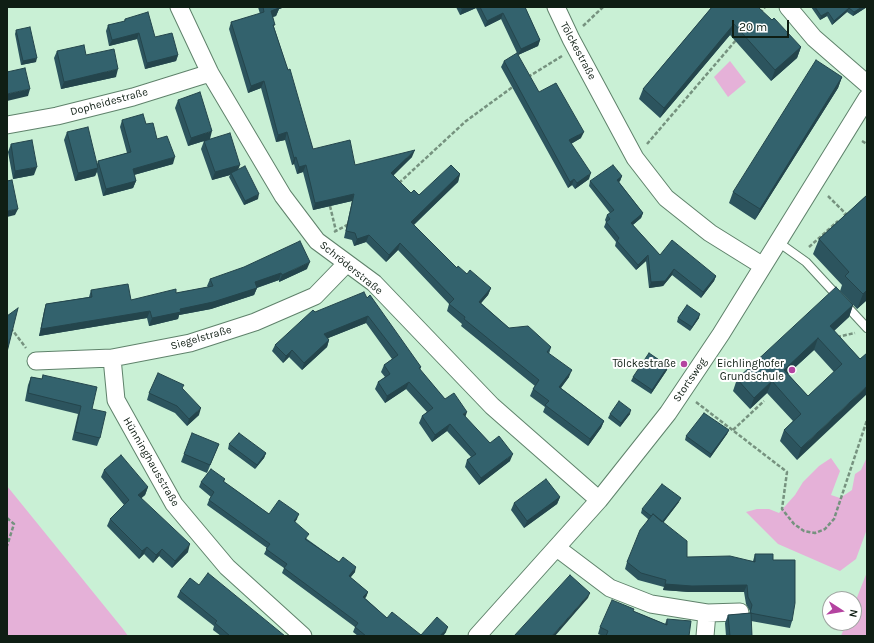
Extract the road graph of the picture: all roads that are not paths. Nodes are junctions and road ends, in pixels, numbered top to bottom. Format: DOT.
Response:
graph roads {
  1 [pos="179,7"];
  2 [pos="556,7"];
  3 [pos="788,7"];
  4 [pos="210,73"];
  5 [pos="867,84"];
  6 [pos="867,98"];
  7 [pos="7,125"];
  8 [pos="778,242"];
  9 [pos="347,263"];
  10 [pos="763,266"];
  11 [pos="866,327"];
  12 [pos="112,358"];
  13 [pos="36,361"];
  14 [pos="600,500"];
  15 [pos="557,548"];
  16 [pos="740,612"];
  17 [pos="706,613"];
  18 [pos="304,636"];
  19 [pos="478,636"];
  20 [pos="705,636"];
  1 -- 4 [label="street, Schröderstraße"];
  2 -- 10 [label="street, Tölckestraße"];
  3 -- 5 [label="street"];
  4 -- 7 [label="street, Dopheidestraße"];
  4 -- 9 [label="street, Schröderstraße"];
  6 -- 8 [label="street, Stortsweg"];
  8 -- 10 [label="street, Stortsweg"];
  8 -- 11 [label="lane"];
  9 -- 12 [label="street, Siegelstraße"];
  9 -- 14 [label="street, Schröderstraße"];
  10 -- 14 [label="street, Stortsweg"];
  12 -- 13 [label="street, Siegelstraße"];
  12 -- 18 [label="street, Hünninghausstraße"];
  14 -- 15 [label="street, Stortsweg"];
  15 -- 17 [label="street"];
  15 -- 19 [label="street, Stortsweg"];
  16 -- 17 [label="street"];
  17 -- 20 [label="street"];
}
